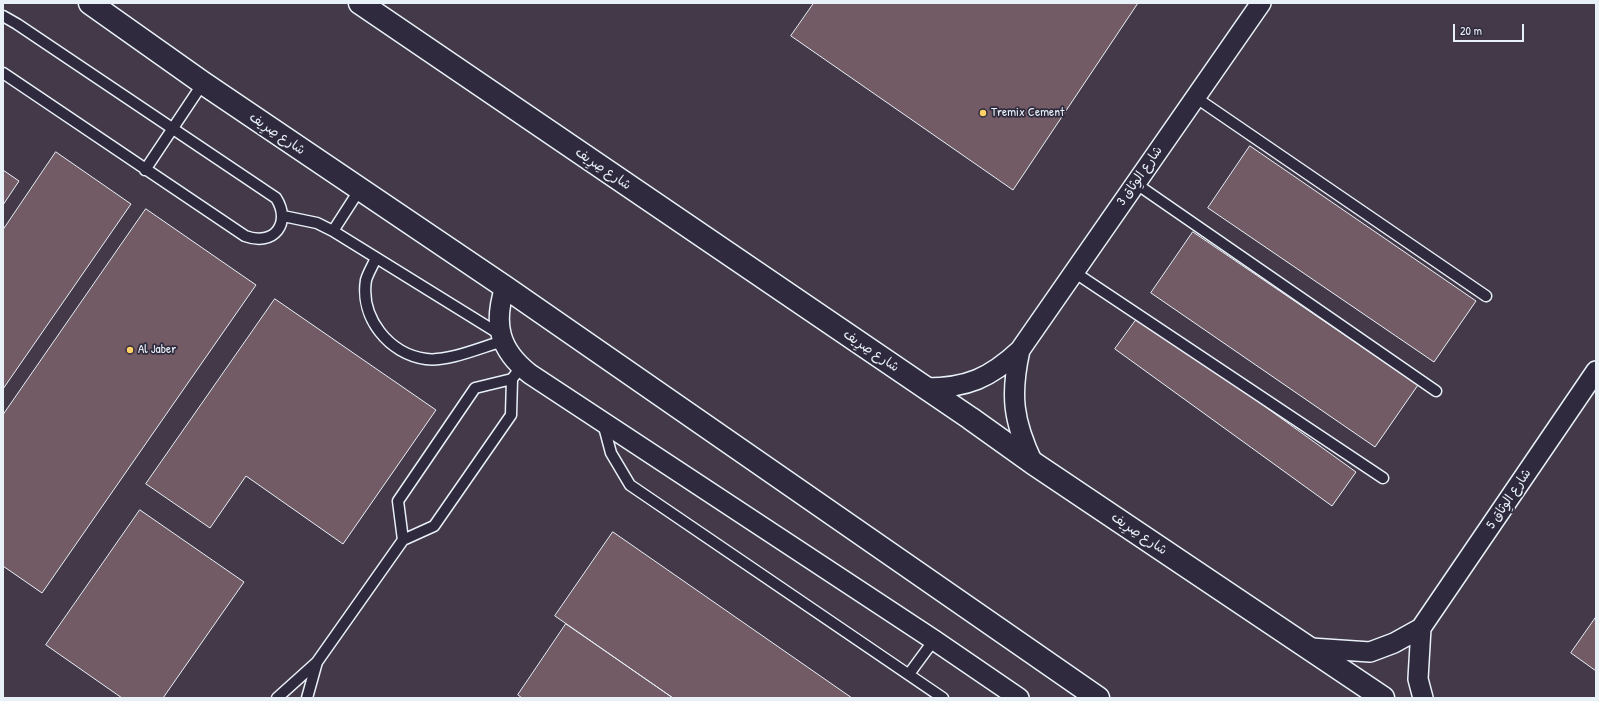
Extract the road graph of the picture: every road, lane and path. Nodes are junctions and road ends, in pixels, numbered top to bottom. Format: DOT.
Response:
graph roads {
  1 [pos="90,3"];
  2 [pos="360,3"];
  3 [pos="1261,3"];
  4 [pos="382,12"];
  5 [pos="4,18"];
  6 [pos="3,73"];
  7 [pos="203,83"];
  8 [pos="1195,97"];
  9 [pos="173,128"];
  10 [pos="145,170"];
  11 [pos="1135,184"];
  12 [pos="360,189"];
  13 [pos="283,216"];
  14 [pos="333,230"];
  15 [pos="376,258"];
  16 [pos="1074,272"];
  17 [pos="505,287"];
  18 [pos="1486,296"];
  19 [pos="502,338"];
  20 [pos="1020,350"];
  21 [pos="1596,371"];
  22 [pos="516,373"];
  23 [pos="926,388"];
  24 [pos="1436,391"];
  25 [pos="604,423"];
  26 [pos="1033,463"];
  27 [pos="1383,478"];
  28 [pos="403,540"];
  29 [pos="1421,628"];
  30 [pos="934,640"];
  31 [pos="1311,648"];
  32 [pos="317,662"];
  33 [pos="908,674"];
  34 [pos="277,698"];
  35 [pos="307,698"];
  36 [pos="943,698"];
  37 [pos="1019,698"];
  38 [pos="1098,698"];
  39 [pos="1383,698"];
  40 [pos="1423,698"];
  1 -- 7 [label="street, شارع صِرِيف"];
  2 -- 4 [label="street, شارع صِرِيف"];
  3 -- 8 [label="street, شارع الوِثاق 3"];
  4 -- 23 [label="street, شارع صِرِيف"];
  5 -- 9 [label="lane"];
  6 -- 10 [label="lane"];
  7 -- 9 [label="lane"];
  7 -- 12 [label="street, شارع صِرِيف"];
  8 -- 11 [label="street, شارع الوِثاق 3"];
  8 -- 18 [label="lane"];
  9 -- 10 [label="lane"];
  9 -- 13 [label="lane"];
  10 -- 13 [label="lane"];
  11 -- 16 [label="street, شارع الوِثاق 3"];
  11 -- 24 [label="lane"];
  12 -- 14 [label="lane"];
  12 -- 17 [label="street, شارع صِرِيف"];
  13 -- 14 [label="lane"];
  14 -- 15 [label="lane"];
  15 -- 19 [label="lane"];
  15 -- 19 [label="lane"];
  16 -- 20 [label="street, شارع الوِثاق 3"];
  16 -- 27 [label="lane"];
  17 -- 19 [label="street"];
  17 -- 38 [label="street, شارع صِرِيف"];
  19 -- 22 [label="street"];
  20 -- 23 [label="street, شارع الوِثاق 3"];
  20 -- 26 [label="street, شارع الوِثاق 3"];
  21 -- 29 [label="street, شارع الوِثاق 5"];
  22 -- 25 [label="street"];
  22 -- 28 [label="lane"];
  22 -- 28 [label="lane"];
  23 -- 26 [label="street, شارع صِرِيف"];
  25 -- 30 [label="street"];
  25 -- 33 [label="lane"];
  26 -- 31 [label="street, شارع صِرِيف"];
  28 -- 32 [label="lane"];
  29 -- 31 [label="street, شارع الوِثاق 5"];
  29 -- 40 [label="street"];
  30 -- 33 [label="lane"];
  30 -- 37 [label="street"];
  31 -- 39 [label="street, شارع صِرِيف"];
  32 -- 34 [label="lane"];
  32 -- 35 [label="lane"];
  33 -- 36 [label="lane"];
}
